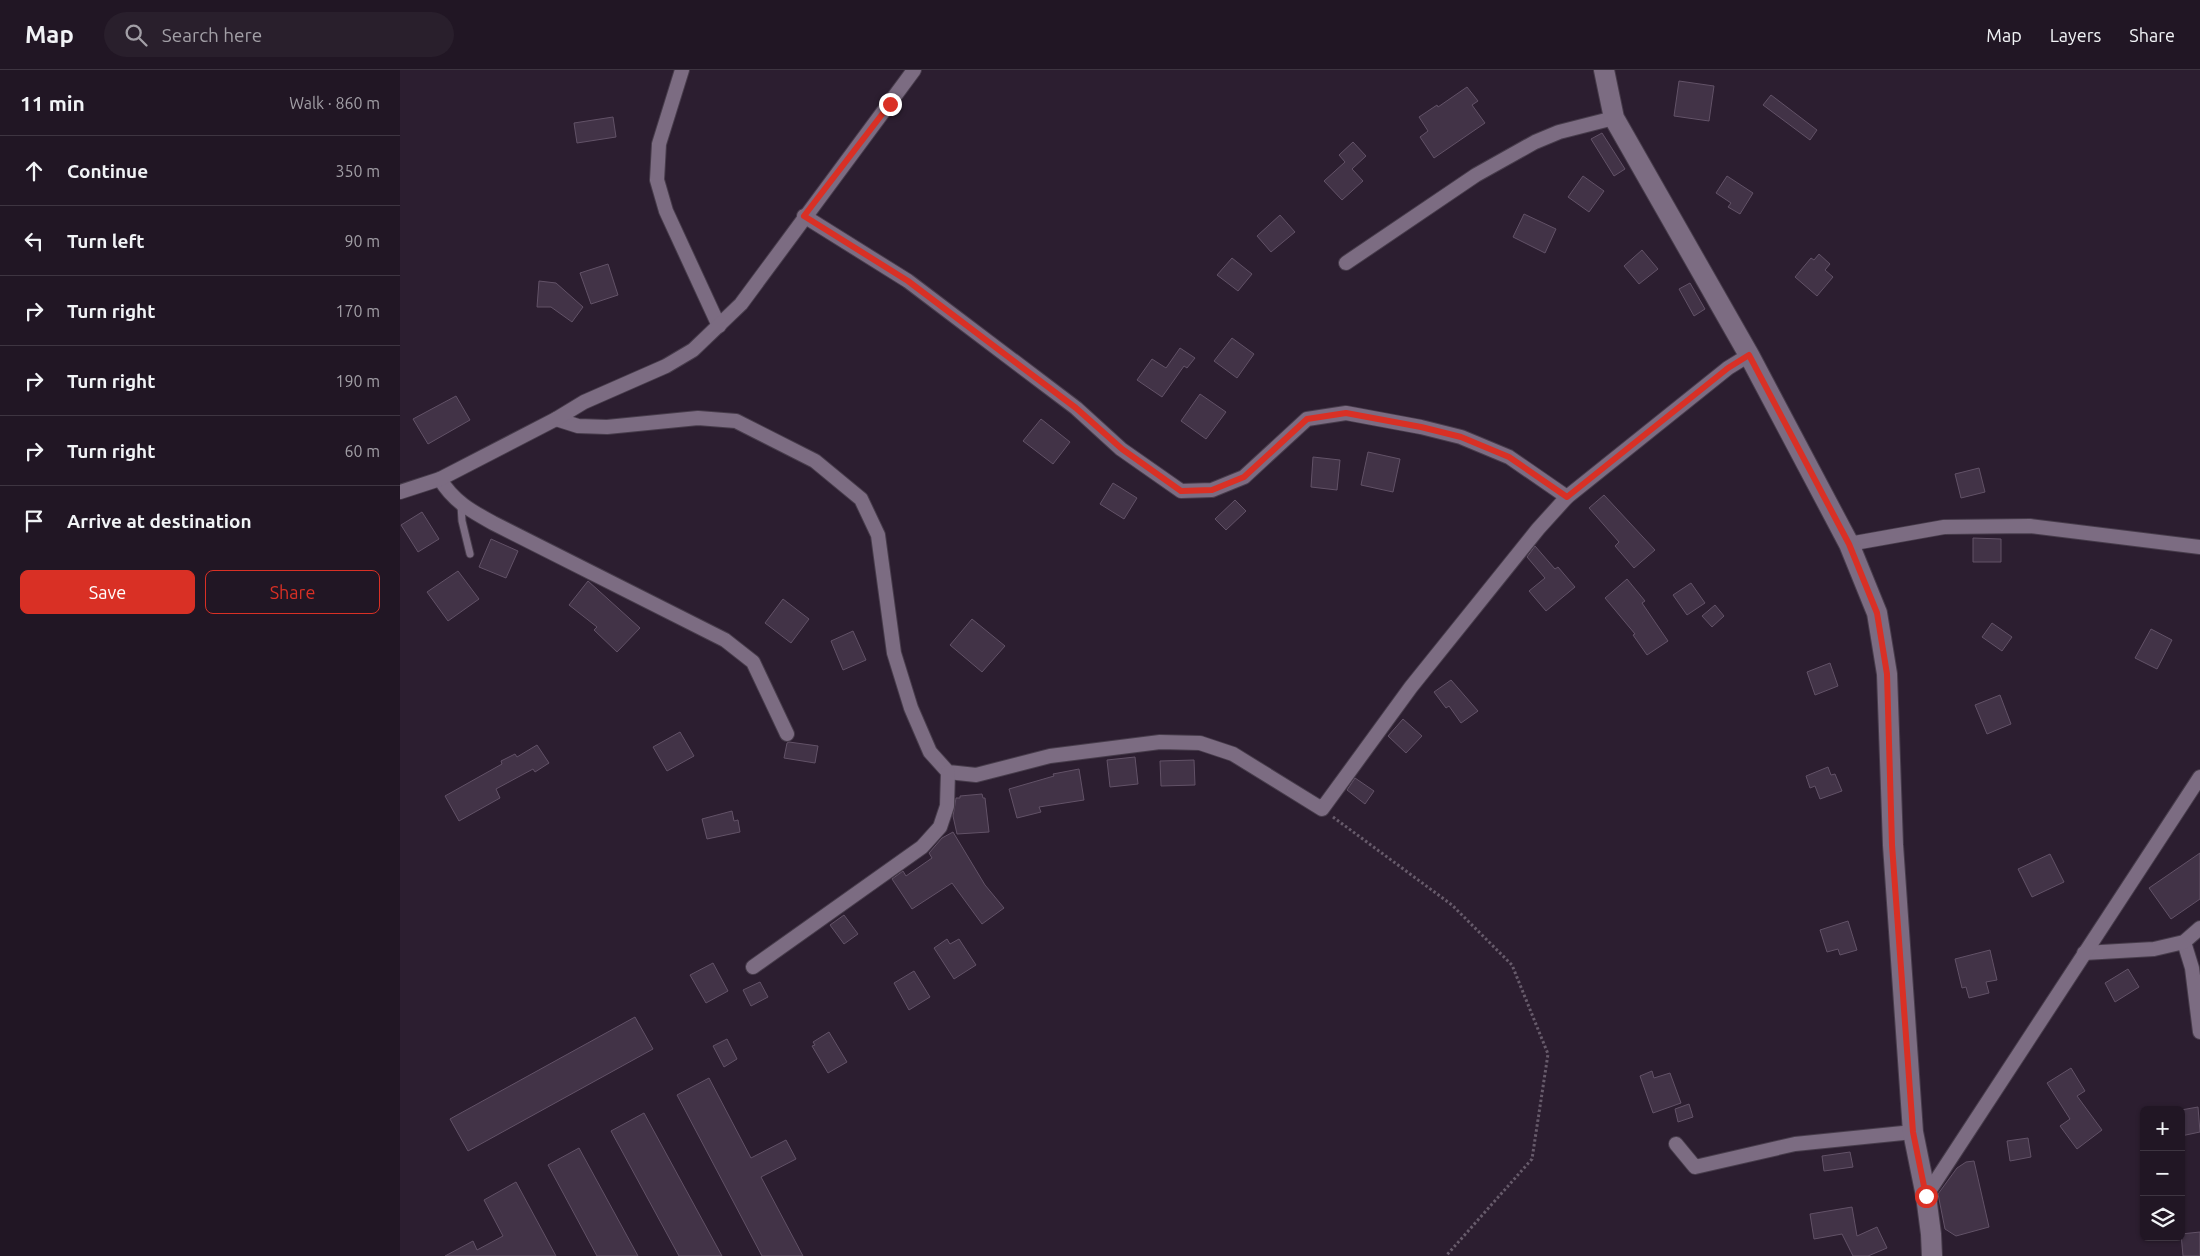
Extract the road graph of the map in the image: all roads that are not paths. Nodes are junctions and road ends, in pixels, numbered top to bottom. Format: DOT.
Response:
graph roads {
  1 [pos="682,70"];
  2 [pos="914,70"];
  3 [pos="1604,70"];
  4 [pos="1614,118"];
  5 [pos="804,216"];
  6 [pos="1346,263"];
  7 [pos="719,326"];
  8 [pos="1749,355"];
  9 [pos="556,419"];
  10 [pos="440,479"];
  11 [pos="400,492"];
  12 [pos="1567,497"];
  13 [pos="461,505"];
  14 [pos="1849,544"];
  15 [pos="2200,547"];
  16 [pos="470,554"];
  17 [pos="788,734"];
  18 [pos="948,772"];
  19 [pos="2200,777"];
  20 [pos="2200,928"];
  21 [pos="2184,942"];
  22 [pos="2084,953"];
  23 [pos="753,967"];
  24 [pos="2200,1032"];
  25 [pos="1913,1132"];
  26 [pos="1676,1144"];
  27 [pos="1926,1196"];
  28 [pos="1932,1256"];
  1 -- 7 [label="street"];
  2 -- 5 [label="street"];
  3 -- 4 [label="street"];
  4 -- 6 [label="street"];
  4 -- 8 [label="street"];
  5 -- 7 [label="street"];
  5 -- 12 [label="street"];
  7 -- 9 [label="street"];
  8 -- 12 [label="street"];
  8 -- 14 [label="street"];
  9 -- 10 [label="street"];
  9 -- 18 [label="street"];
  10 -- 11 [label="street"];
  10 -- 13 [label="street"];
  12 -- 18 [label="street"];
  13 -- 16 [label="lane"];
  13 -- 17 [label="street"];
  14 -- 15 [label="street"];
  14 -- 25 [label="street"];
  18 -- 23 [label="street"];
  19 -- 22 [label="street"];
  20 -- 21 [label="street"];
  21 -- 22 [label="street"];
  21 -- 24 [label="street"];
  22 -- 27 [label="street"];
  25 -- 26 [label="street"];
  25 -- 27 [label="street"];
  27 -- 28 [label="street"];
}
